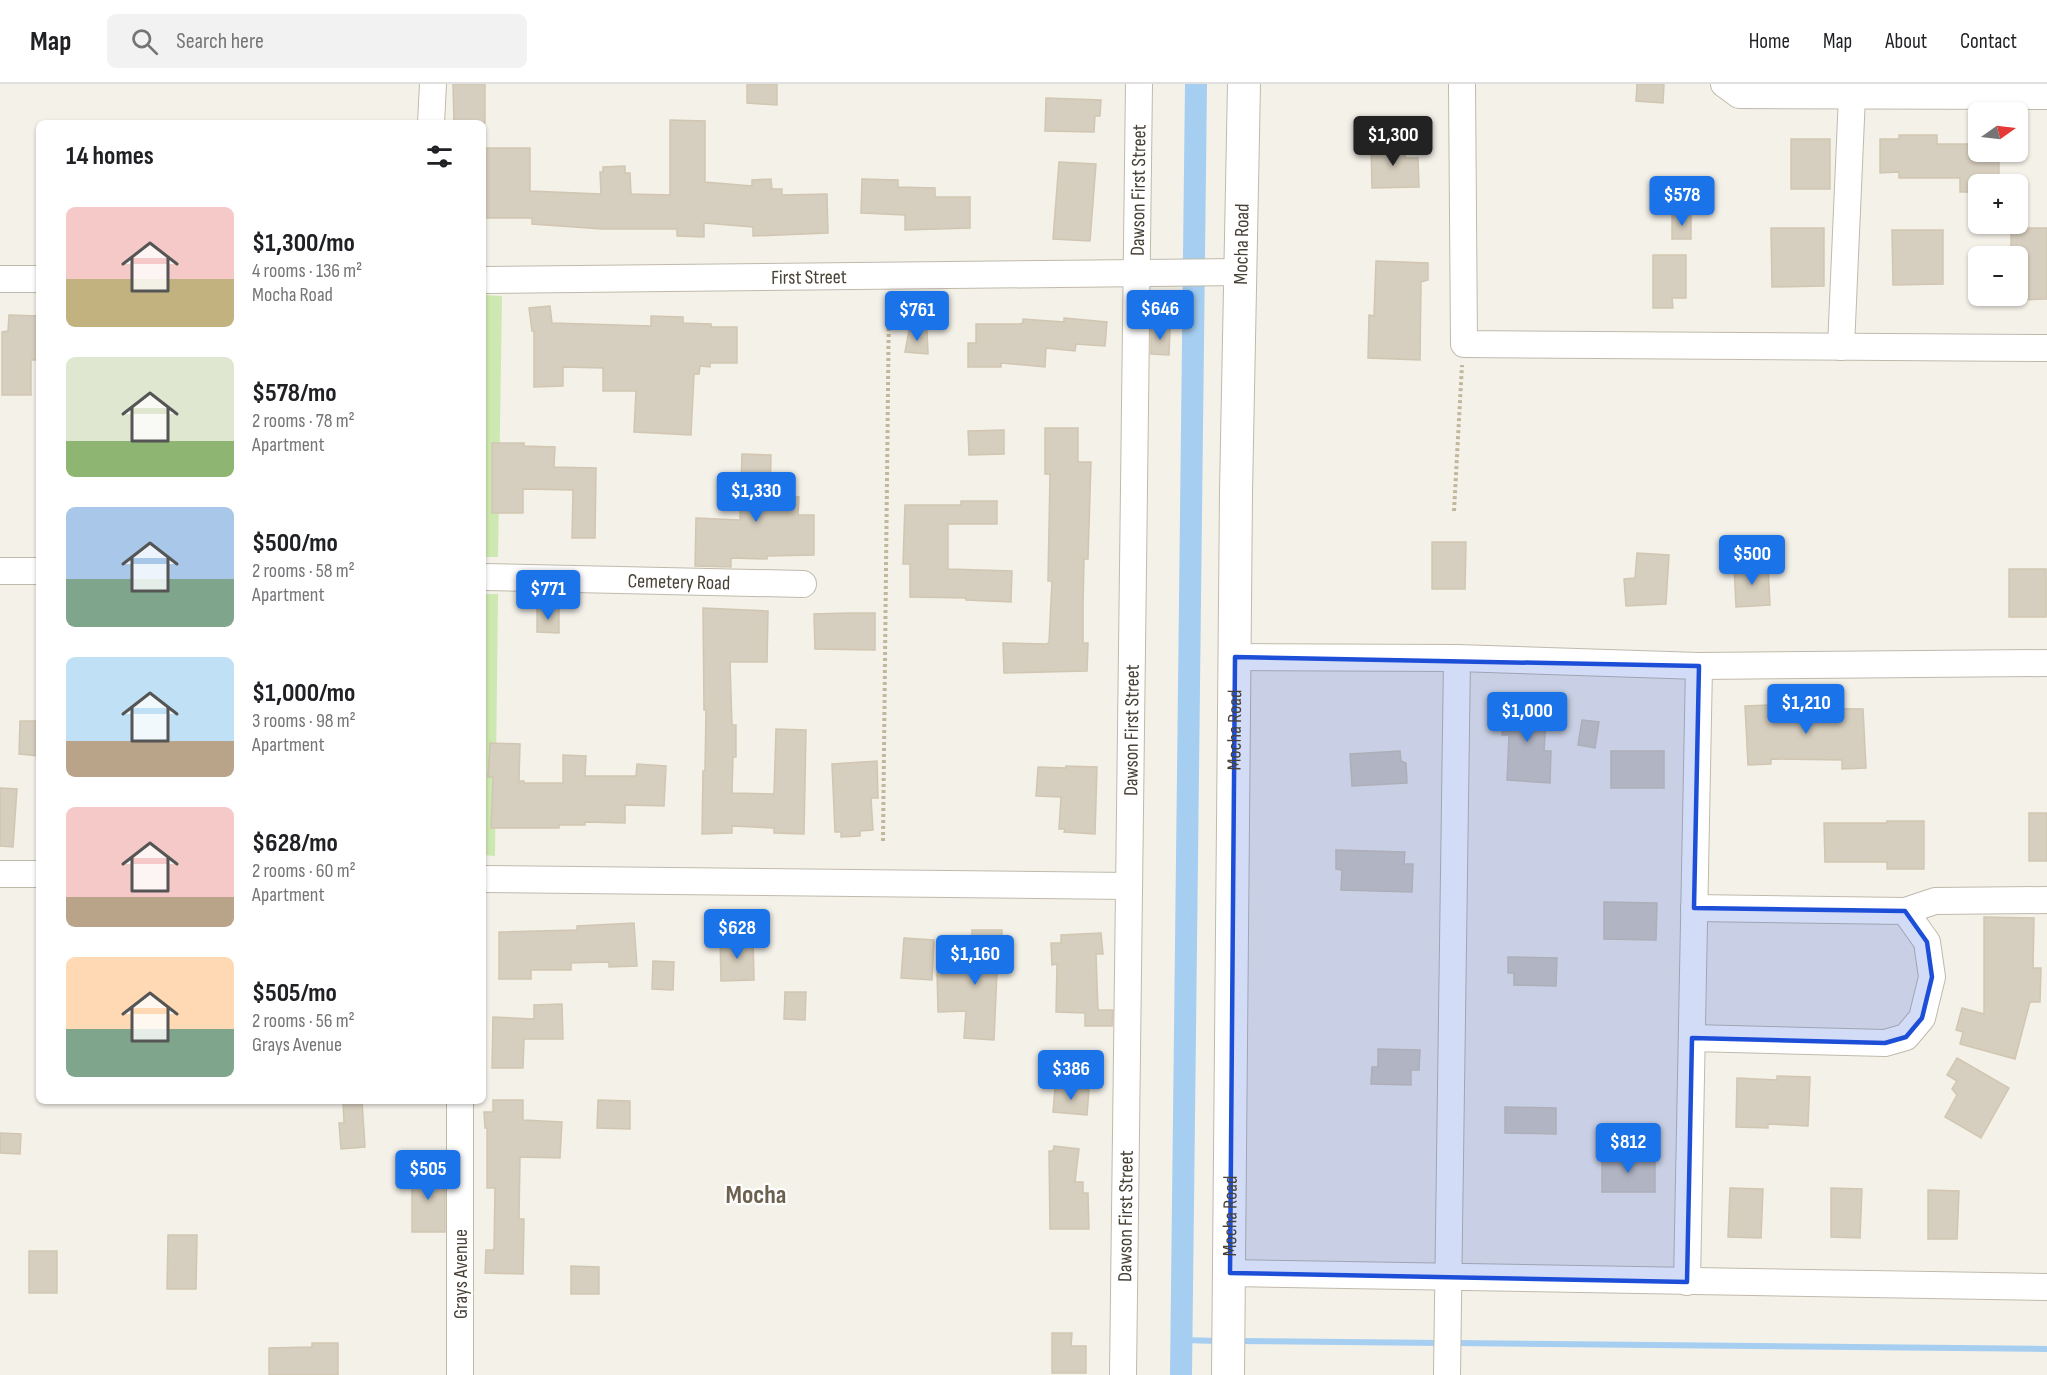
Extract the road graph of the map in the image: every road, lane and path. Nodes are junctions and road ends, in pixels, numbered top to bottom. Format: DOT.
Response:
graph roads {
  1 [pos="433,84"];
  2 [pos="1139,84"];
  3 [pos="1244,84"];
  4 [pos="1462,84"];
  5 [pos="1724,84"];
  6 [pos="1852,96"];
  7 [pos="2047,96"];
  8 [pos="431,120"];
  9 [pos="1228,272"];
  10 [pos="1137,274"];
  11 [pos="890,276"];
  12 [pos="0,279"];
  13 [pos="36,279"];
  14 [pos="486,280"];
  15 [pos="1464,344"];
  16 [pos="1841,347"];
  17 [pos="2047,348"];
  18 [pos="1454,511"];
  19 [pos="0,571"];
  20 [pos="36,571"];
  21 [pos="486,577"];
  22 [pos="803,584"];
  23 [pos="1235,657"];
  24 [pos="1457,658"];
  25 [pos="2047,663"];
  26 [pos="1699,666"];
  27 [pos="883,841"];
  28 [pos="0,874"];
  29 [pos="36,874"];
  30 [pos="486,879"];
  31 [pos="1129,886"];
  32 [pos="2047,900"];
  33 [pos="1694,908"];
  34 [pos="1905,911"];
  35 [pos="1692,1038"];
  36 [pos="460,1104"];
  37 [pos="1230,1273"];
  38 [pos="1449,1276"];
  39 [pos="1687,1282"];
  40 [pos="2047,1287"];
  41 [pos="460,1375"];
  42 [pos="1123,1375"];
  43 [pos="1228,1375"];
  44 [pos="1448,1375"];
  1 -- 8 [label="street"];
  2 -- 10 [label="street, Dawson First Street"];
  3 -- 9 [label="street, Mocha Road"];
  4 -- 15 [label="street"];
  5 -- 6 [label="street"];
  6 -- 7 [label="street"];
  6 -- 16 [label="street"];
  9 -- 10 [label="street, First Street"];
  9 -- 23 [label="street, Mocha Road"];
  10 -- 11 [label="street, First Street"];
  10 -- 31 [label="street, Dawson First Street"];
  11 -- 14 [label="street, First Street"];
  11 -- 27 [label="path"];
  12 -- 13 [label="street"];
  15 -- 16 [label="street"];
  15 -- 18 [label="path"];
  16 -- 17 [label="street"];
  19 -- 20 [label="street"];
  21 -- 22 [label="street, Cemetery Road"];
  23 -- 24 [label="street"];
  23 -- 37 [label="street, Mocha Road"];
  24 -- 26 [label="street"];
  24 -- 38 [label="street"];
  25 -- 26 [label="street"];
  26 -- 33 [label="street"];
  28 -- 29 [label="street"];
  30 -- 31 [label="street"];
  31 -- 42 [label="street, Dawson First Street"];
  32 -- 34 [label="street"];
  33 -- 34 [label="street"];
  33 -- 35 [label="street"];
  34 -- 35 [label="street"];
  35 -- 39 [label="street"];
  36 -- 41 [label="street, Grays Avenue"];
  37 -- 38 [label="street"];
  37 -- 43 [label="street, Mocha Road"];
  38 -- 39 [label="street"];
  38 -- 44 [label="street"];
  39 -- 40 [label="street"];
}
